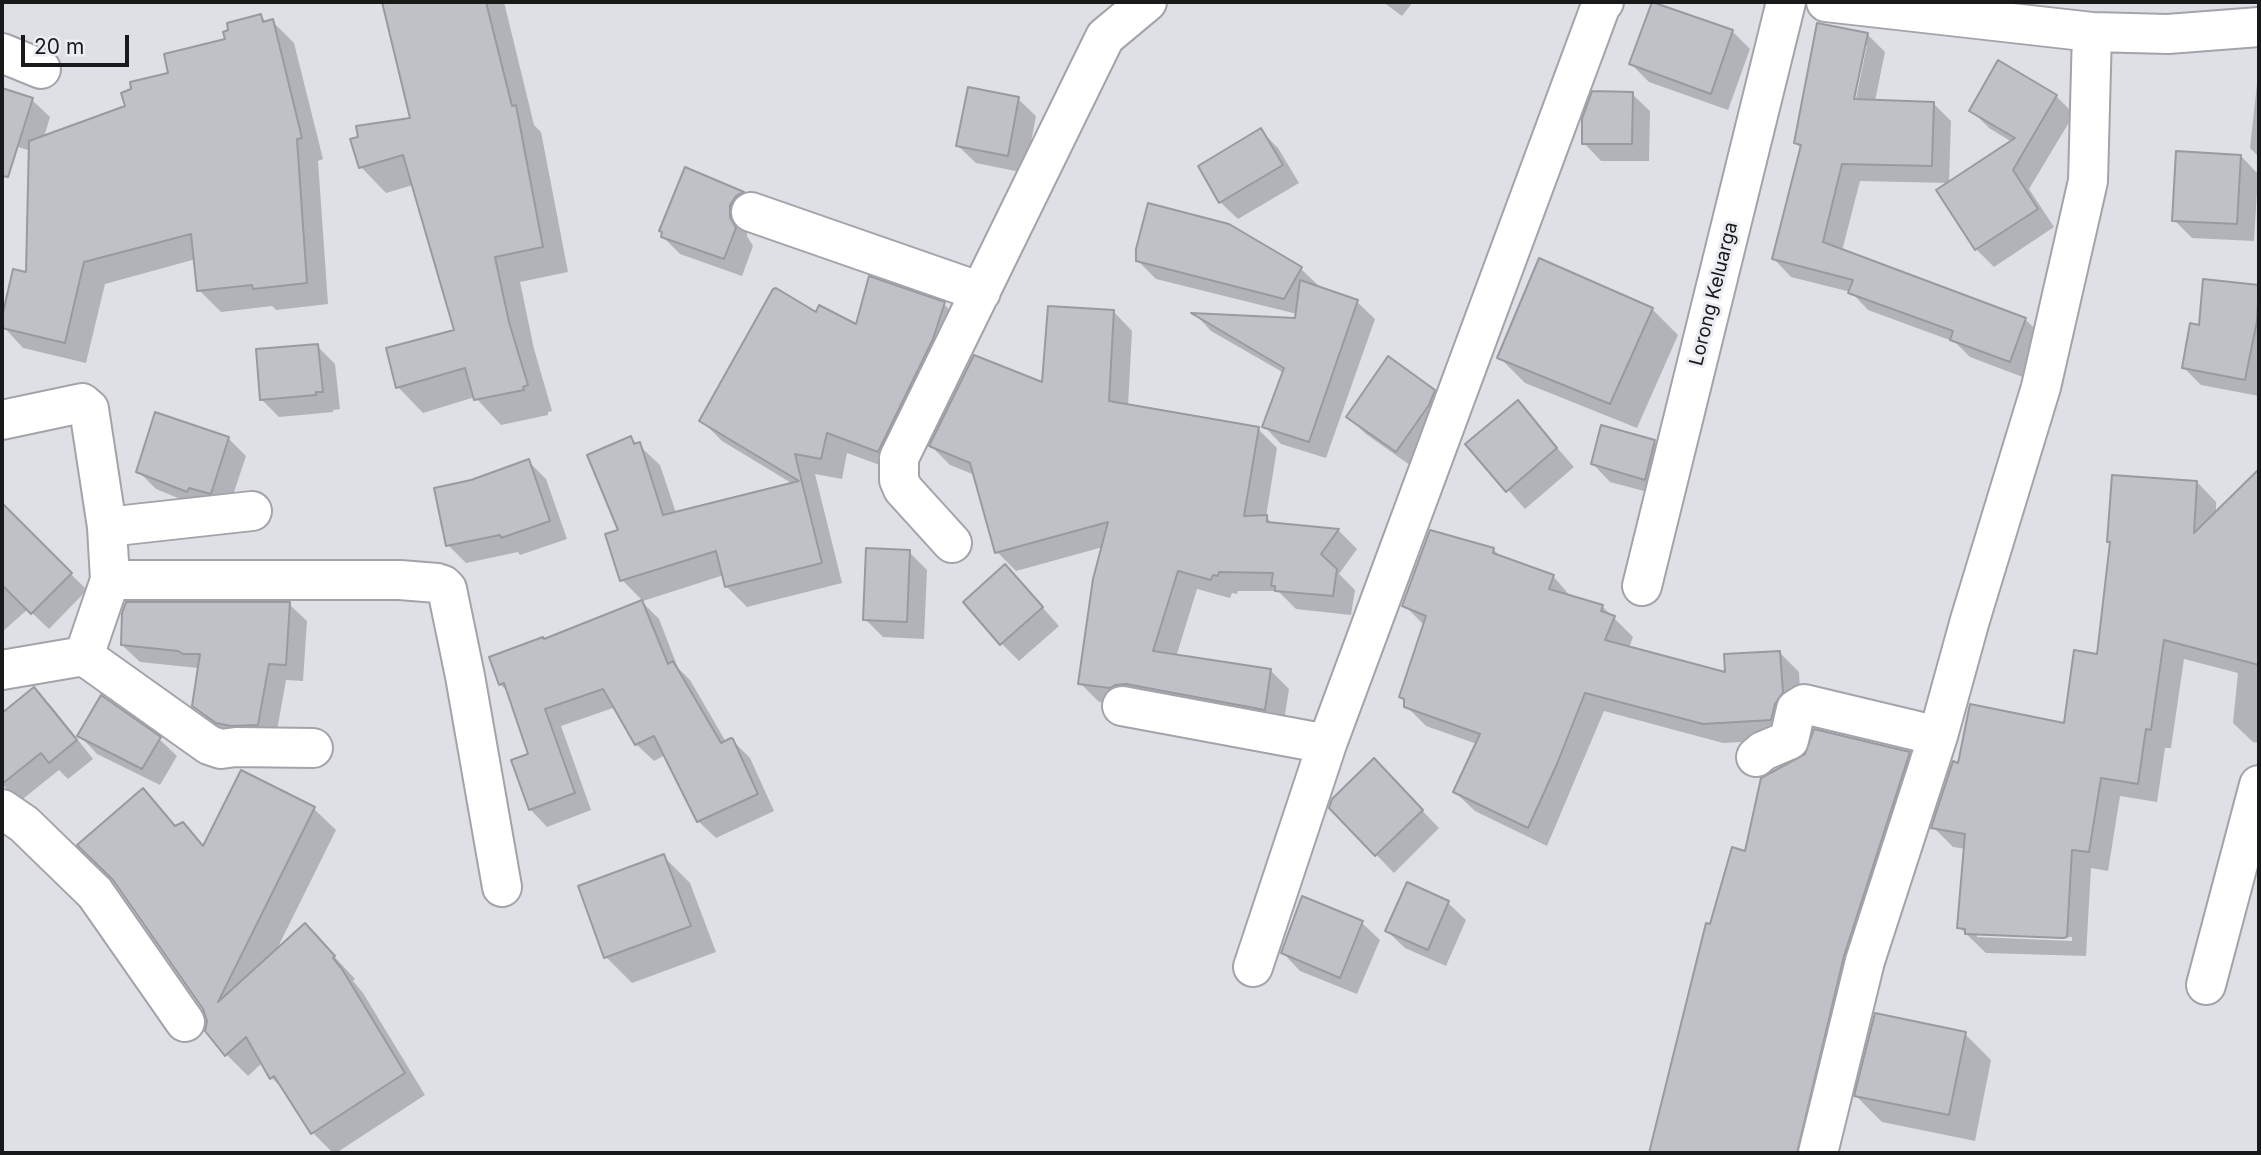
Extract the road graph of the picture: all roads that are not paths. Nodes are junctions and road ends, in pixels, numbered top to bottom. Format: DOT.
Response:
graph roads {
  1 [pos="1147,2"];
  2 [pos="1604,2"];
  3 [pos="1786,2"];
  4 [pos="1826,2"];
  5 [pos="2259,27"];
  6 [pos="2092,32"];
  7 [pos="2,53"];
  8 [pos="41,69"];
  9 [pos="751,212"];
  10 [pos="981,292"];
  11 [pos="2,420"];
  12 [pos="252,512"];
  13 [pos="107,527"];
  14 [pos="952,542"];
  15 [pos="110,580"];
  16 [pos="1642,586"];
  17 [pos="84,656"];
  18 [pos="2,670"];
  19 [pos="1122,706"];
  20 [pos="1938,736"];
  21 [pos="1327,744"];
  22 [pos="313,748"];
  23 [pos="1756,757"];
  24 [pos="2259,785"];
  25 [pos="2,809"];
  26 [pos="502,887"];
  27 [pos="1253,967"];
  28 [pos="2206,985"];
  29 [pos="185,1022"];
  30 [pos="1818,1153"];
  1 -- 10 [label="street"];
  2 -- 21 [label="street"];
  3 -- 16 [label="street, Lorong Keluarga"];
  4 -- 6 [label="street"];
  5 -- 6 [label="street"];
  6 -- 20 [label="street"];
  7 -- 8 [label="street"];
  9 -- 10 [label="street"];
  10 -- 14 [label="street"];
  11 -- 13 [label="street"];
  12 -- 13 [label="street"];
  13 -- 15 [label="street"];
  15 -- 17 [label="street"];
  15 -- 26 [label="street"];
  17 -- 18 [label="street"];
  17 -- 22 [label="street"];
  19 -- 21 [label="street"];
  20 -- 23 [label="street"];
  20 -- 30 [label="street"];
  21 -- 27 [label="street"];
  24 -- 28 [label="street"];
  25 -- 29 [label="street"];
}
